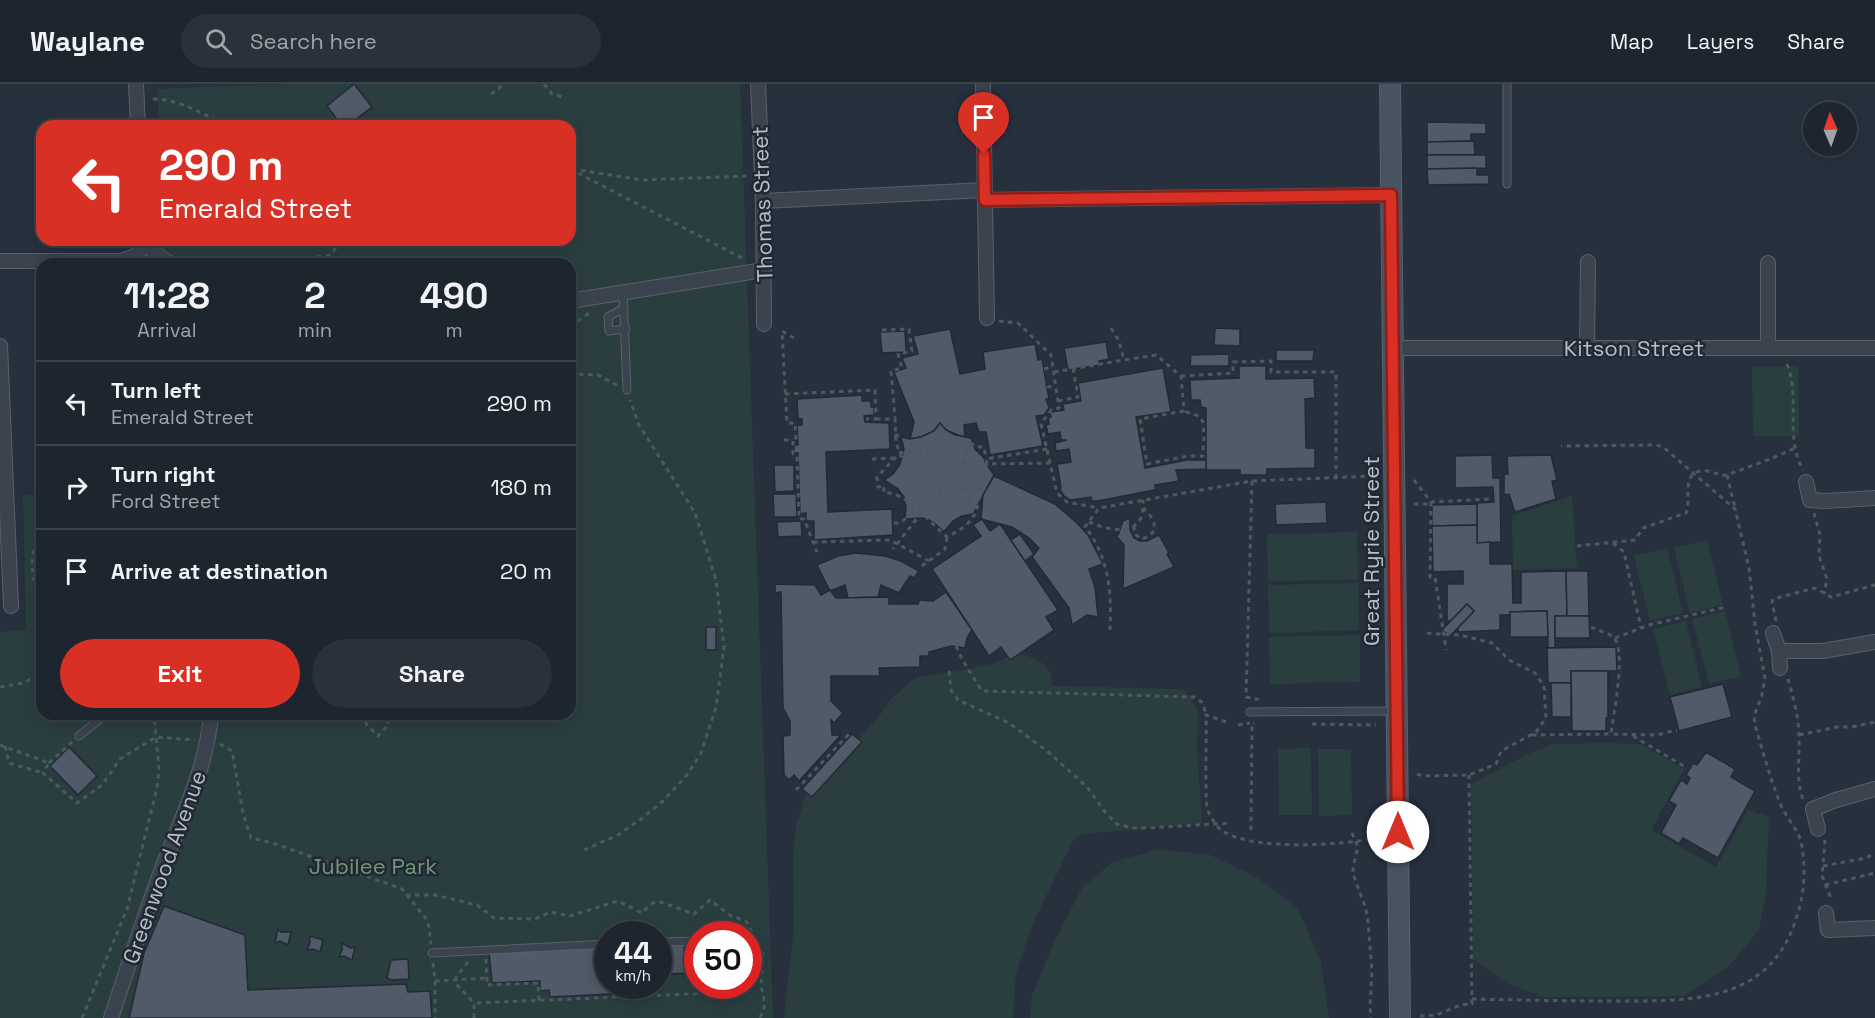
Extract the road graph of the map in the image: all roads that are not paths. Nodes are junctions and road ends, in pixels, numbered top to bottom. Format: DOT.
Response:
graph roads {
  1 [pos="136,84"];
  2 [pos="758,84"];
  3 [pos="983,84"];
  4 [pos="1390,84"];
  5 [pos="1506,84"];
  6 [pos="138,120"];
  7 [pos="1507,184"];
  8 [pos="985,195"];
  9 [pos="1391,195"];
  10 [pos="763,201"];
  11 [pos="144,246"];
  12 [pos="150,246"];
  13 [pos="129,258"];
  14 [pos="161,258"];
  15 [pos="0,261"];
  16 [pos="36,261"];
  17 [pos="1588,262"];
  18 [pos="1768,263"];
  19 [pos="764,270"];
  20 [pos="623,292"];
  21 [pos="576,300"];
  22 [pos="624,308"];
  23 [pos="986,321"];
  24 [pos="764,324"];
  25 [pos="626,329"];
  26 [pos="0,346"];
  27 [pos="1394,348"];
  28 [pos="1587,348"];
  29 [pos="1768,348"];
  30 [pos="1875,348"];
  31 [pos="627,390"];
  32 [pos="1806,482"];
  33 [pos="1875,498"];
  34 [pos="11,606"];
  35 [pos="1773,633"];
  36 [pos="1875,642"];
  37 [pos="1779,651"];
  38 [pos="1780,668"];
  39 [pos="1398,711"];
  40 [pos="1250,712"];
  41 [pos="99,720"];
  42 [pos="210,720"];
  43 [pos="79,736"];
  44 [pos="1875,789"];
  45 [pos="1818,829"];
  46 [pos="1826,913"];
  47 [pos="1875,928"];
  48 [pos="594,945"];
  49 [pos="432,953"];
  50 [pos="111,1018"];
  51 [pos="1400,1018"];
  1 -- 6 [label="street"];
  2 -- 10 [label="street, Thomas Street"];
  3 -- 8 [label="street"];
  4 -- 9 [label="main road, Great Ryrie Street"];
  5 -- 7 [label="lane"];
  8 -- 9 [label="street"];
  8 -- 10 [label="street"];
  8 -- 23 [label="street"];
  9 -- 27 [label="main road, Great Ryrie Street"];
  10 -- 19 [label="street, Thomas Street"];
  11 -- 13 [label="street"];
  12 -- 14 [label="street"];
  15 -- 16 [label="street"];
  17 -- 28 [label="street"];
  18 -- 29 [label="street"];
  19 -- 20 [label="street"];
  19 -- 24 [label="street, Thomas Street"];
  20 -- 21 [label="street"];
  20 -- 22 [label="lane"];
  22 -- 25 [label="lane"];
  22 -- 25 [label="lane"];
  25 -- 31 [label="lane"];
  26 -- 34 [label="street"];
  27 -- 28 [label="street, Kitson Street"];
  27 -- 39 [label="main road, Great Ryrie Street"];
  28 -- 29 [label="street, Kitson Street"];
  29 -- 30 [label="street, Kitson Street"];
  32 -- 33 [label="street"];
  35 -- 37 [label="street"];
  36 -- 37 [label="street"];
  37 -- 38 [label="street"];
  39 -- 40 [label="lane"];
  39 -- 51 [label="main road, Great Ryrie Street"];
  41 -- 43 [label="lane"];
  42 -- 50 [label="street, Greenwood Avenue"];
  44 -- 45 [label="street"];
  46 -- 47 [label="street"];
  48 -- 49 [label="lane"];
}
